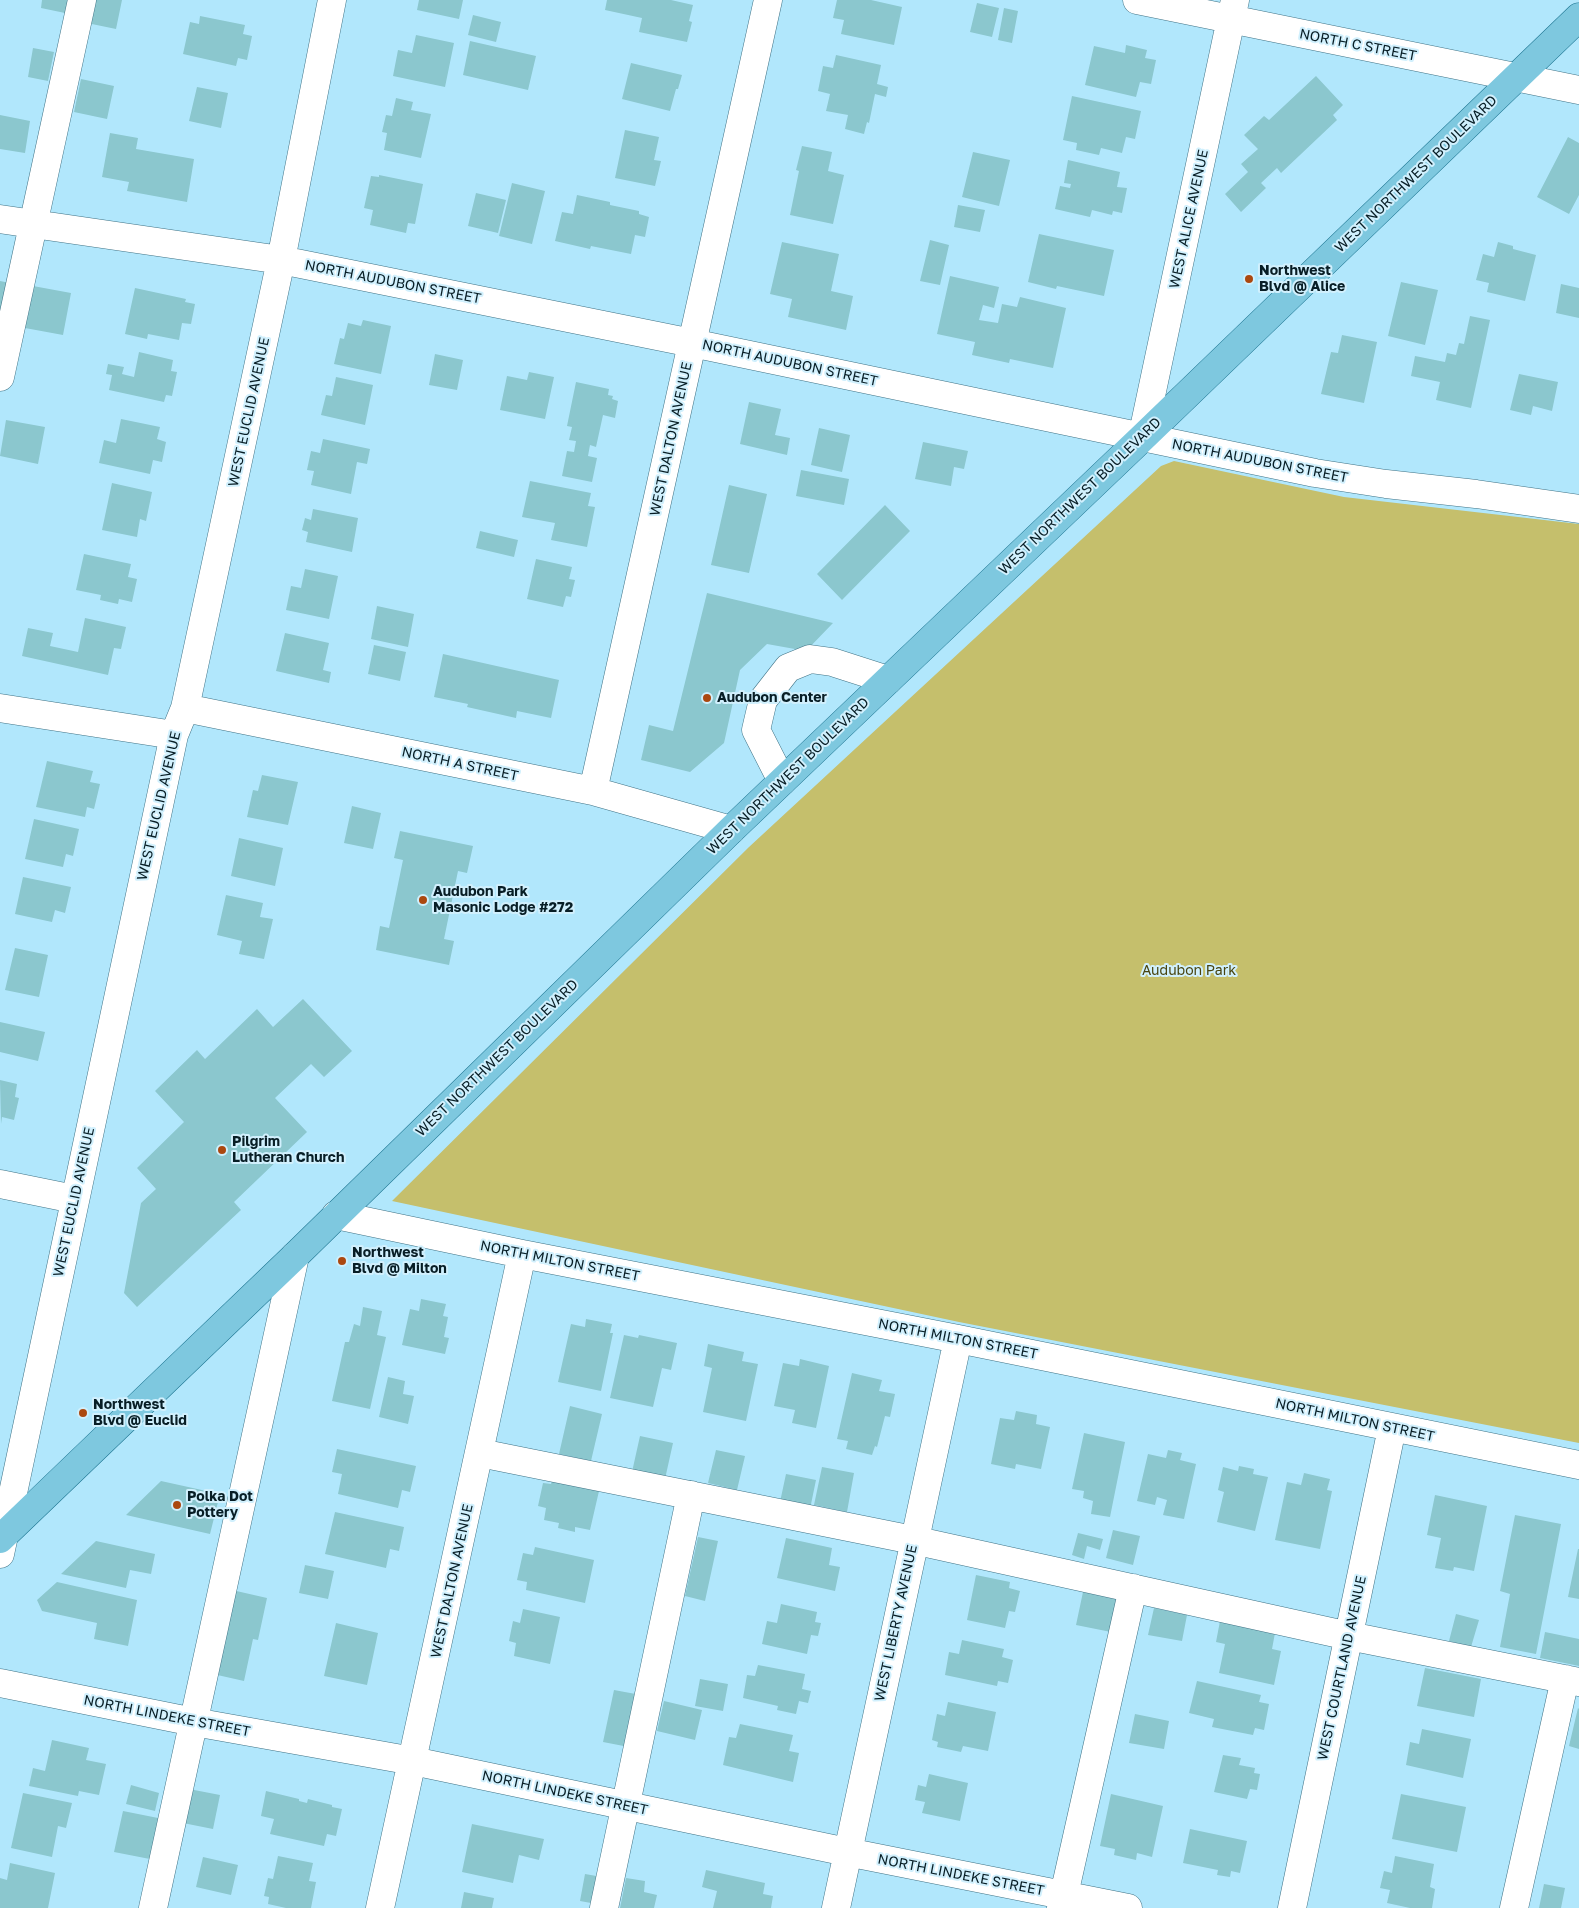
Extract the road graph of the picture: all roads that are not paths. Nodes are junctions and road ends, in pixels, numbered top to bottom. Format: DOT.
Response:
graph roads {
  1 [pos="82,0"];
  2 [pos="332,0"];
  3 [pos="768,0"];
  4 [pos="1137,0"];
  5 [pos="1233,10"];
  6 [pos="1579,16"];
  7 [pos="1517,77"];
  8 [pos="1579,90"];
  9 [pos="0,219"];
  10 [pos="35,223"];
  11 [pos="281,260"];
  12 [pos="692,343"];
  13 [pos="0,377"];
  14 [pos="1142,438"];
  15 [pos="1579,509"];
  16 [pos="888,680"];
  17 [pos="0,708"];
  18 [pos="186,708"];
  19 [pos="174,735"];
  20 [pos="782,781"];
  21 [pos="593,791"];
  22 [pos="731,830"];
  23 [pos="0,1184"];
  24 [pos="74,1199"];
  25 [pos="336,1215"];
  26 [pos="522,1254"];
  27 [pos="295,1256"];
  28 [pos="958,1338"];
  29 [pos="1392,1428"];
  30 [pos="480,1453"];
  31 [pos="1579,1465"];
  32 [pos="692,1495"];
  33 [pos="913,1540"];
  34 [pos="2,1543"];
  35 [pos="1133,1588"];
  36 [pos="1349,1636"];
  37 [pos="1572,1680"];
  38 [pos="0,1683"];
  39 [pos="194,1722"];
  40 [pos="413,1761"];
  41 [pos="626,1805"];
  42 [pos="847,1852"];
  43 [pos="1062,1902"];
  44 [pos="153,1908"];
  45 [pos="380,1908"];
  46 [pos="604,1908"];
  47 [pos="836,1908"];
  48 [pos="1128,1908"];
  49 [pos="1292,1908"];
  50 [pos="1514,1908"];
  1 -- 10 [label="street"];
  2 -- 11 [label="street, WEST EUCLID AVENUE"];
  3 -- 12 [label="street, WEST DALTON AVENUE"];
  4 -- 5 [label="street, NORTH C STREET"];
  5 -- 7 [label="street, NORTH C STREET"];
  5 -- 14 [label="street, WEST ALICE AVENUE"];
  6 -- 7 [label="main road, WEST NORTHWEST BOULEVARD"];
  7 -- 8 [label="street, NORTH C STREET"];
  7 -- 14 [label="main road, WEST NORTHWEST BOULEVARD"];
  9 -- 10 [label="street, NORTH AUDUBON STREET"];
  10 -- 11 [label="street, NORTH AUDUBON STREET"];
  10 -- 13 [label="street"];
  11 -- 12 [label="street, NORTH AUDUBON STREET"];
  11 -- 18 [label="street, WEST EUCLID AVENUE"];
  12 -- 14 [label="street, NORTH AUDUBON STREET"];
  12 -- 21 [label="street, WEST DALTON AVENUE"];
  14 -- 15 [label="street, NORTH AUDUBON STREET"];
  14 -- 16 [label="main road, WEST NORTHWEST BOULEVARD"];
  16 -- 20 [label="main road, WEST NORTHWEST BOULEVARD"];
  16 -- 20 [label="street"];
  17 -- 19 [label="street"];
  18 -- 19 [label="street, WEST EUCLID AVENUE"];
  18 -- 21 [label="street, NORTH A STREET"];
  19 -- 24 [label="street, WEST EUCLID AVENUE"];
  20 -- 22 [label="main road, WEST NORTHWEST BOULEVARD"];
  21 -- 22 [label="street, NORTH A STREET"];
  22 -- 25 [label="main road, WEST NORTHWEST BOULEVARD"];
  23 -- 24 [label="street"];
  24 -- 34 [label="street, WEST EUCLID AVENUE"];
  25 -- 26 [label="street, NORTH MILTON STREET"];
  25 -- 27 [label="main road, WEST NORTHWEST BOULEVARD"];
  26 -- 28 [label="street, NORTH MILTON STREET"];
  26 -- 30 [label="street, WEST DALTON AVENUE"];
  27 -- 34 [label="main road, WEST NORTHWEST BOULEVARD"];
  27 -- 39 [label="street"];
  28 -- 29 [label="street, NORTH MILTON STREET"];
  28 -- 33 [label="street, WEST LIBERTY AVENUE"];
  29 -- 31 [label="street, NORTH MILTON STREET"];
  29 -- 36 [label="street, WEST COURTLAND AVENUE"];
  30 -- 32 [label="street"];
  30 -- 40 [label="street, WEST DALTON AVENUE"];
  32 -- 33 [label="street"];
  32 -- 41 [label="street"];
  33 -- 35 [label="street"];
  33 -- 42 [label="street, WEST LIBERTY AVENUE"];
  35 -- 36 [label="street"];
  35 -- 43 [label="street"];
  36 -- 37 [label="street"];
  36 -- 49 [label="street, WEST COURTLAND AVENUE"];
  37 -- 50 [label="street"];
  38 -- 39 [label="street, NORTH LINDEKE STREET"];
  39 -- 40 [label="street, NORTH LINDEKE STREET"];
  39 -- 44 [label="street"];
  40 -- 41 [label="street, NORTH LINDEKE STREET"];
  40 -- 45 [label="street, WEST DALTON AVENUE"];
  41 -- 42 [label="street, NORTH LINDEKE STREET"];
  41 -- 46 [label="street"];
  42 -- 43 [label="street, NORTH LINDEKE STREET"];
  42 -- 47 [label="street, WEST LIBERTY AVENUE"];
  43 -- 48 [label="street, NORTH LINDEKE STREET"];
}
